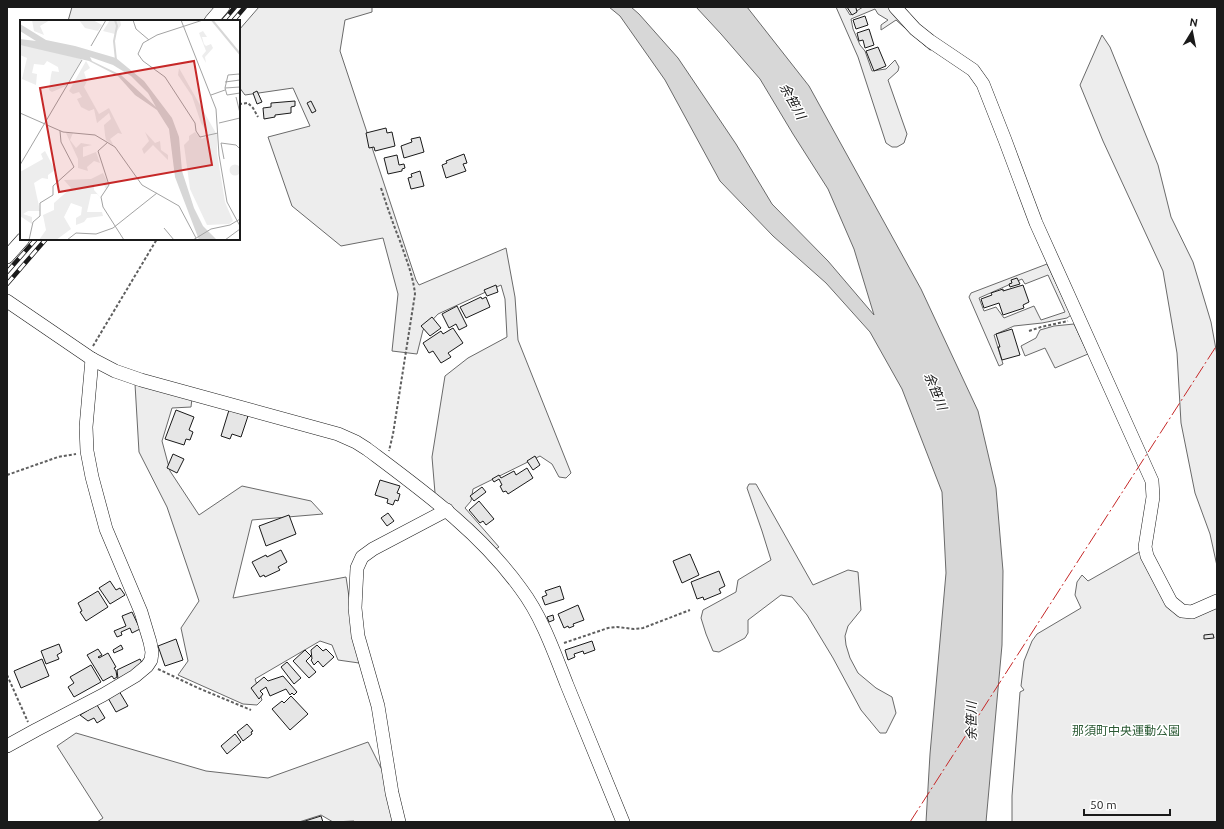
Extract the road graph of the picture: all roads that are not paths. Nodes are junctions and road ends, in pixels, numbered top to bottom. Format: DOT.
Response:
graph roads {
  1 [pos="223,7"];
  2 [pos="895,7"];
  3 [pos="212,20"];
  4 [pos="22,240"];
  5 [pos="7,257"];
  6 [pos="7,301"];
  7 [pos="90,357"];
  8 [pos="447,510"];
  9 [pos="1217,601"];
  10 [pos="7,746"];
  11 [pos="399,822"];
  12 [pos="623,822"];
  1 -- 3 [label="street"];
  2 -- 9 [label="street"];
  4 -- 5 [label="street"];
  6 -- 7 [label="street"];
  7 -- 8 [label="street"];
  7 -- 10 [label="street"];
  8 -- 11 [label="street"];
  8 -- 12 [label="street"];
}
